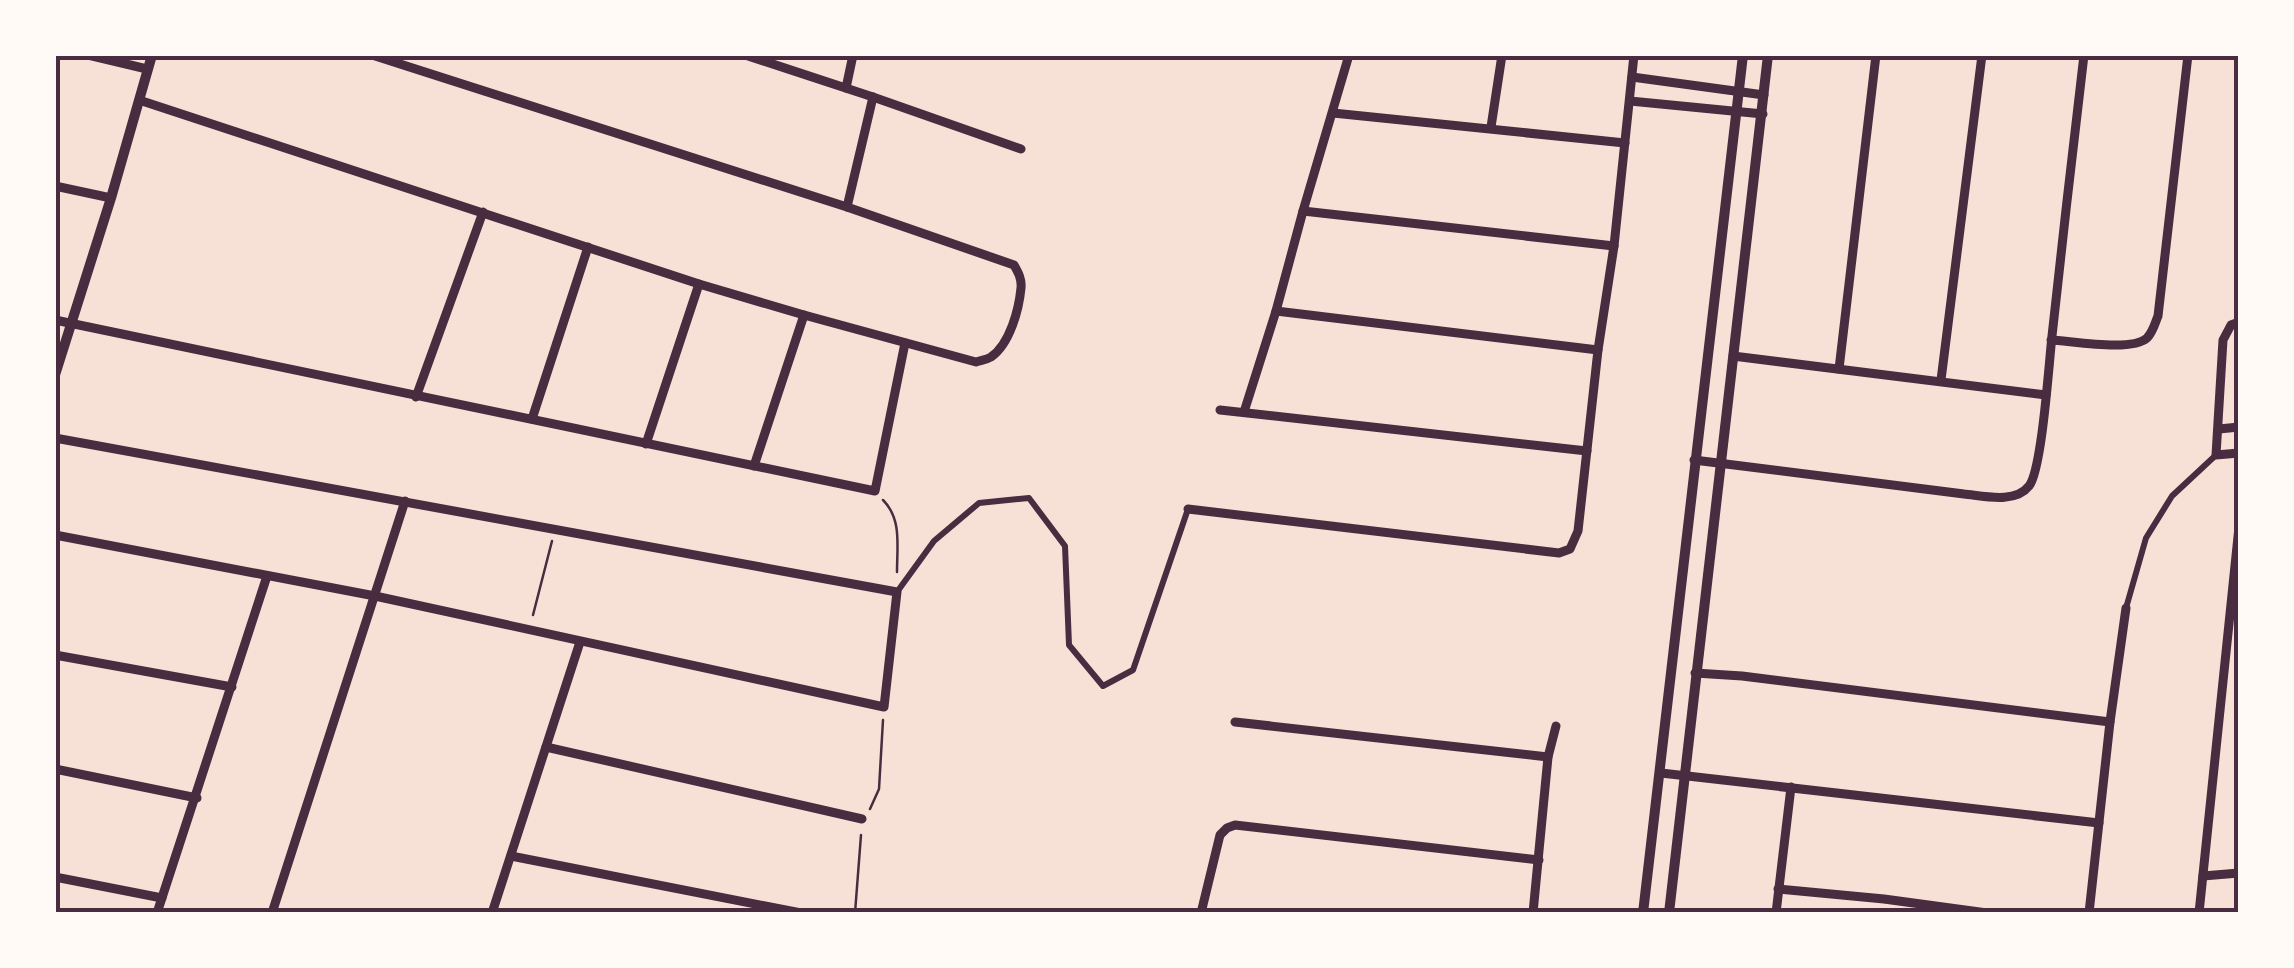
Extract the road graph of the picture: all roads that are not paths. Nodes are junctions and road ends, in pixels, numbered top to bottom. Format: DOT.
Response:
graph roads {
  1 [pos="88,55"];
  2 [pos="152,55"];
  3 [pos="372,55"];
  4 [pos="745,55"];
  5 [pos="853,55"];
  6 [pos="1348,55"];
  7 [pos="1502,55"];
  8 [pos="1634,55"];
  9 [pos="1743,55"];
  10 [pos="1768,55"];
  11 [pos="1876,55"];
  12 [pos="1982,55"];
  13 [pos="2084,55"];
  14 [pos="2188,55"];
  15 [pos="147,69"];
  16 [pos="1632,77"];
  17 [pos="846,88"];
  18 [pos="1739,91"];
  19 [pos="1764,95"];
  20 [pos="873,97"];
  21 [pos="139,100"];
  22 [pos="1630,101"];
  23 [pos="1736,111"];
  24 [pos="1333,113"];
  25 [pos="1763,114"];
  26 [pos="1492,128"];
  27 [pos="1625,143"];
  28 [pos="1021,149"];
  29 [pos="55,186"];
  30 [pos="112,198"];
  31 [pos="847,207"];
  32 [pos="1302,211"];
  33 [pos="483,212"];
  34 [pos="1614,246"];
  35 [pos="588,247"];
  36 [pos="698,284"];
  37 [pos="1276,311"];
  38 [pos="804,316"];
  39 [pos="55,320"];
  40 [pos="2239,322"];
  41 [pos="72,324"];
  42 [pos="2051,340"];
  43 [pos="905,343"];
  44 [pos="1598,350"];
  45 [pos="1732,356"];
  46 [pos="1840,369"];
  47 [pos="55,375"];
  48 [pos="1941,380"];
  49 [pos="2046,395"];
  50 [pos="416,396"];
  51 [pos="1220,410"];
  52 [pos="1244,412"];
  53 [pos="532,419"];
  54 [pos="2239,428"];
  55 [pos="2220,429"];
  56 [pos="55,438"];
  57 [pos="646,444"];
  58 [pos="1587,451"];
  59 [pos="2239,454"];
  60 [pos="2216,455"];
  61 [pos="1694,460"];
  62 [pos="1722,463"];
  63 [pos="754,466"];
  64 [pos="405,501"];
  65 [pos="1188,509"];
  66 [pos="2239,527"];
  67 [pos="55,535"];
  68 [pos="267,576"];
  69 [pos="897,592"];
  70 [pos="375,596"];
  71 [pos="2126,608"];
  72 [pos="580,642"];
  73 [pos="55,655"];
  74 [pos="2239,663"];
  75 [pos="2224,664"];
  76 [pos="1695,674"];
  77 [pos="232,687"];
  78 [pos="1235,722"];
  79 [pos="2110,722"];
  80 [pos="1556,726"];
  81 [pos="546,746"];
  82 [pos="1548,756"];
  83 [pos="55,769"];
  84 [pos="1661,773"];
  85 [pos="1686,776"];
  86 [pos="1791,787"];
  87 [pos="197,798"];
  88 [pos="862,818"];
  89 [pos="2099,823"];
  90 [pos="511,856"];
  91 [pos="1539,860"];
  92 [pos="2239,873"];
  93 [pos="2203,876"];
  94 [pos="55,877"];
  95 [pos="1778,890"];
  96 [pos="162,898"];
  97 [pos="1884,899"];
  98 [pos="157,913"];
  99 [pos="272,913"];
  100 [pos="492,913"];
  101 [pos="802,913"];
  102 [pos="1201,913"];
  103 [pos="1533,913"];
  104 [pos="1643,913"];
  105 [pos="1669,913"];
  106 [pos="1776,913"];
  107 [pos="1882,913"];
  108 [pos="1986,913"];
  109 [pos="2089,913"];
  110 [pos="2199,913"];
  1 -- 15 [label="street"];
  2 -- 15 [label="street"];
  3 -- 31 [label="street"];
  4 -- 17 [label="street"];
  5 -- 17 [label="street"];
  6 -- 24 [label="street"];
  7 -- 26 [label="street"];
  8 -- 16 [label="street"];
  9 -- 18 [label="street"];
  10 -- 19 [label="street"];
  11 -- 46 [label="street"];
  12 -- 48 [label="street"];
  13 -- 42 [label="street"];
  14 -- 42 [label="street"];
  15 -- 21 [label="street"];
  16 -- 18 [label="street"];
  16 -- 22 [label="street"];
  17 -- 20 [label="street"];
  18 -- 19 [label="street"];
  18 -- 23 [label="street"];
  19 -- 25 [label="street"];
  20 -- 28 [label="street"];
  20 -- 31 [label="street"];
  21 -- 30 [label="street"];
  21 -- 33 [label="street"];
  22 -- 23 [label="street"];
  22 -- 27 [label="street"];
  23 -- 25 [label="street"];
  23 -- 61 [label="street"];
  24 -- 26 [label="street"];
  24 -- 32 [label="street"];
  25 -- 45 [label="street"];
  26 -- 27 [label="street"];
  27 -- 34 [label="street"];
  29 -- 30 [label="street"];
  30 -- 41 [label="street"];
  31 -- 43 [label="street"];
  32 -- 34 [label="street"];
  32 -- 37 [label="street"];
  33 -- 35 [label="street"];
  33 -- 50 [label="street"];
  34 -- 44 [label="street"];
  35 -- 36 [label="street"];
  35 -- 53 [label="street"];
  36 -- 38 [label="street"];
  36 -- 57 [label="street"];
  37 -- 44 [label="street"];
  37 -- 52 [label="street"];
  38 -- 43 [label="street"];
  38 -- 63 [label="street"];
  39 -- 41 [label="street"];
  40 -- 55 [label="street"];
  41 -- 47 [label="street"];
  41 -- 50 [label="street"];
  42 -- 49 [label="street"];
  43 -- 63 [label="street"];
  44 -- 58 [label="street"];
  45 -- 46 [label="street"];
  45 -- 62 [label="street"];
  46 -- 48 [label="street"];
  48 -- 49 [label="street"];
  49 -- 62 [label="street"];
  50 -- 53 [label="street"];
  51 -- 52 [label="street"];
  52 -- 58 [label="street"];
  53 -- 57 [label="street"];
  54 -- 55 [label="street"];
  55 -- 60 [label="street"];
  56 -- 64 [label="street"];
  57 -- 63 [label="street"];
  58 -- 65 [label="street"];
  59 -- 60 [label="street"];
  60 -- 71 [label="street"];
  61 -- 62 [label="street"];
  61 -- 84 [label="street"];
  62 -- 76 [label="street"];
  64 -- 69 [label="street"];
  64 -- 70 [label="street"];
  65 -- 69 [label="street"];
  66 -- 75 [label="street"];
  67 -- 68 [label="street"];
  68 -- 70 [label="street"];
  68 -- 77 [label="street"];
  69 -- 72 [label="street"];
  70 -- 72 [label="street"];
  70 -- 99 [label="street"];
  71 -- 79 [label="street"];
  72 -- 81 [label="street"];
  73 -- 77 [label="street"];
  74 -- 75 [label="street"];
  75 -- 93 [label="street"];
  76 -- 79 [label="street"];
  76 -- 85 [label="street"];
  77 -- 87 [label="street"];
  78 -- 82 [label="street"];
  79 -- 89 [label="street"];
  80 -- 82 [label="street"];
  81 -- 88 [label="street"];
  81 -- 90 [label="street"];
  82 -- 91 [label="street"];
  83 -- 87 [label="street"];
  84 -- 85 [label="street"];
  84 -- 104 [label="street"];
  85 -- 86 [label="street"];
  85 -- 105 [label="street"];
  86 -- 89 [label="street"];
  86 -- 95 [label="street"];
  87 -- 96 [label="street"];
  89 -- 109 [label="street"];
  90 -- 100 [label="street"];
  90 -- 101 [label="street"];
  91 -- 102 [label="street"];
  91 -- 103 [label="street"];
  92 -- 93 [label="street"];
  93 -- 110 [label="street"];
  94 -- 96 [label="street"];
  95 -- 97 [label="street"];
  95 -- 106 [label="street"];
  96 -- 98 [label="street"];
  97 -- 107 [label="street"];
  97 -- 108 [label="street"];
}
